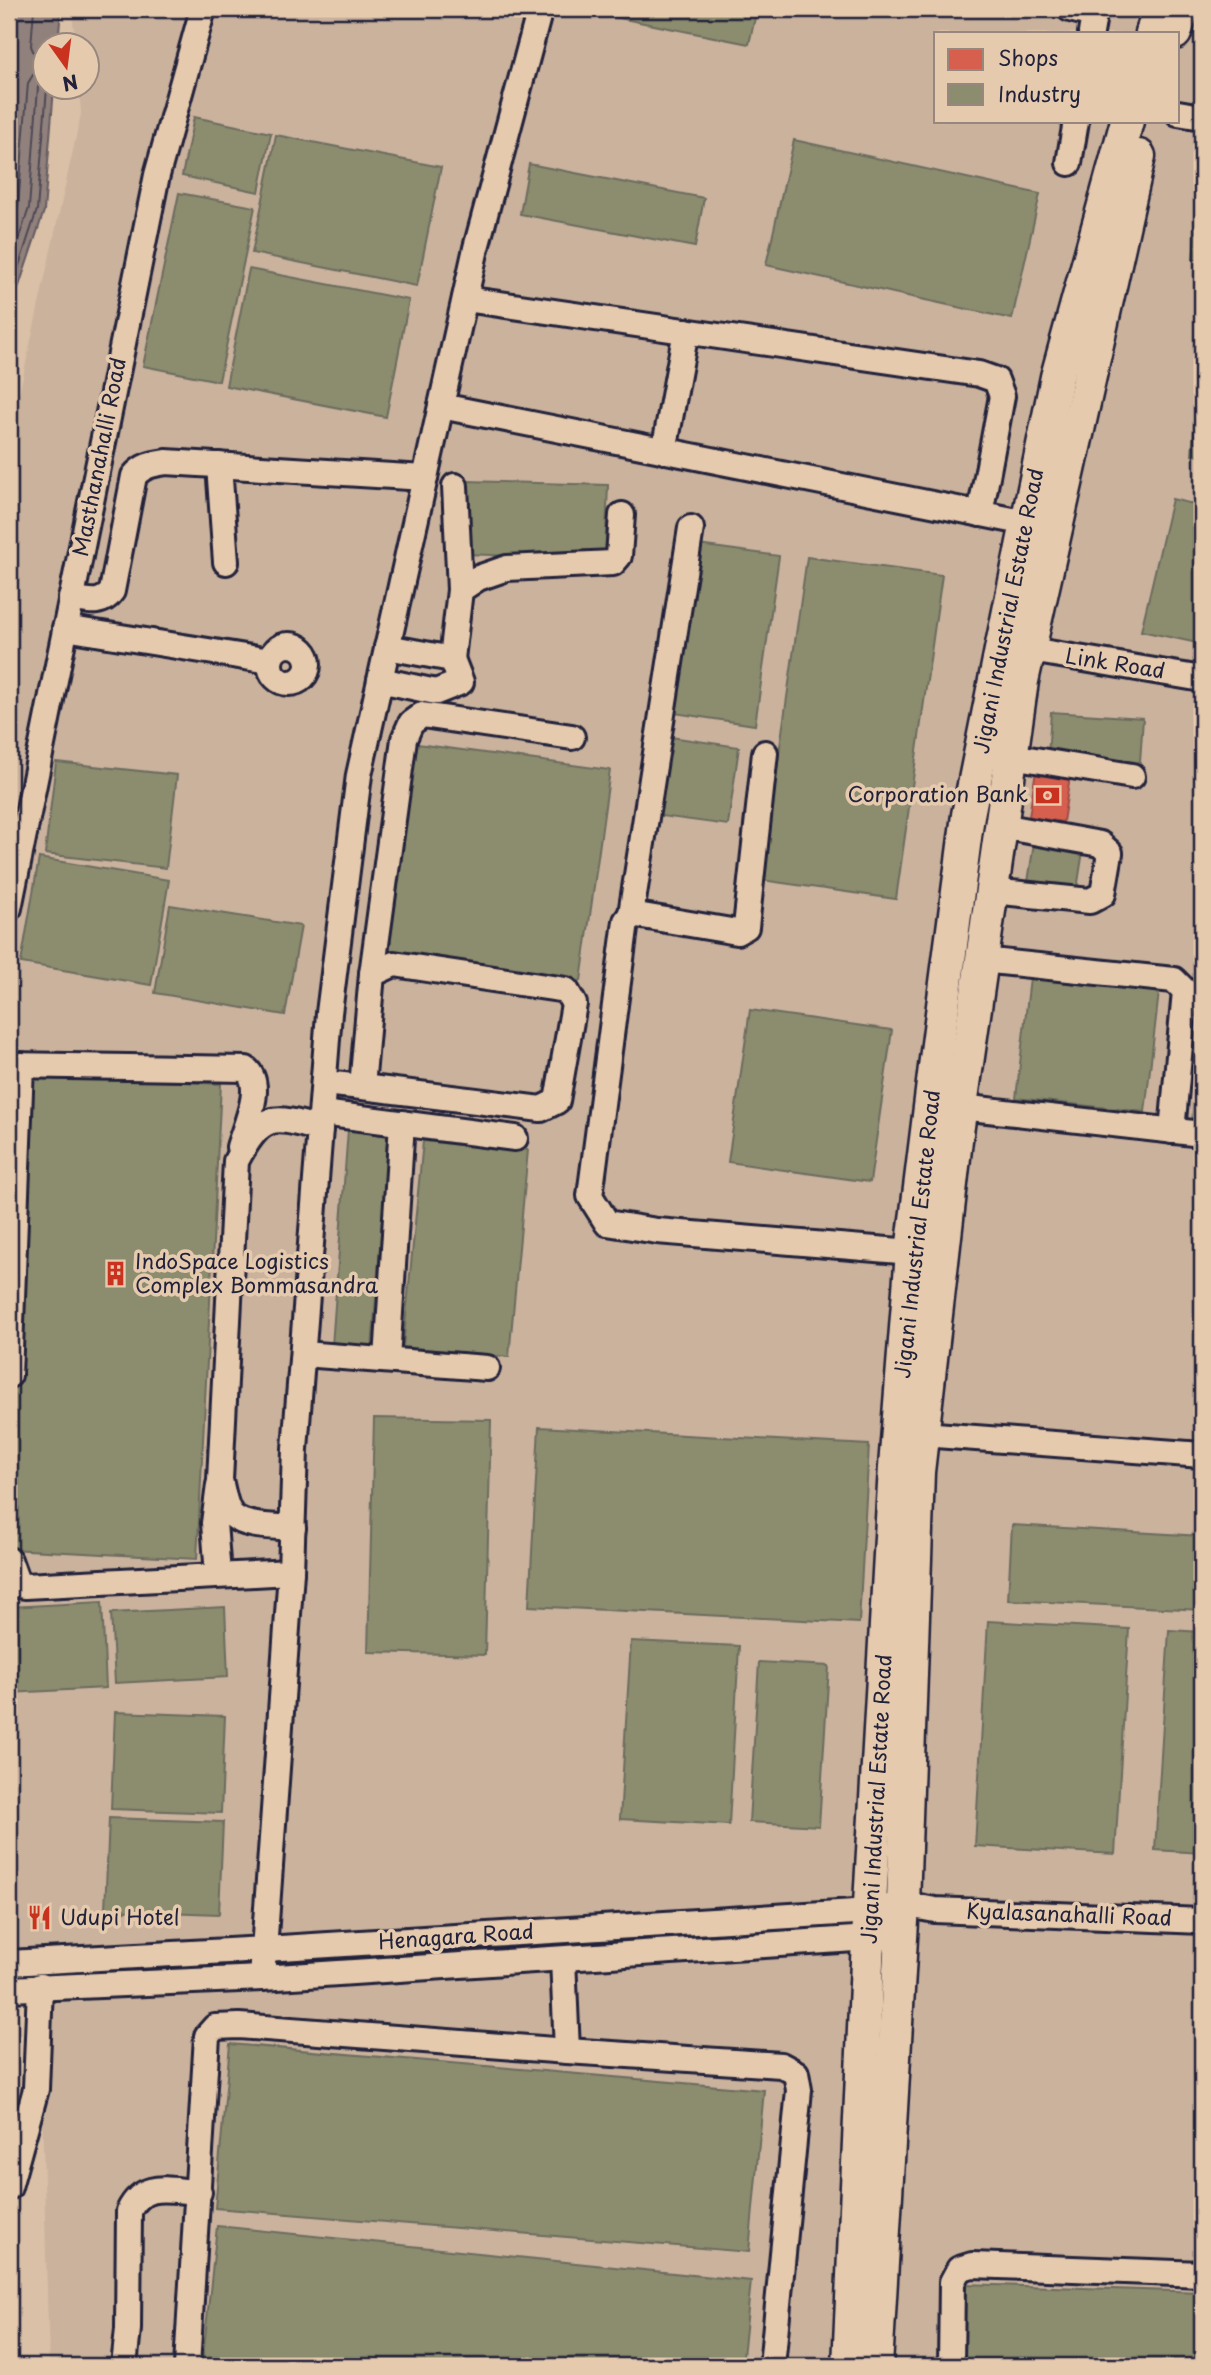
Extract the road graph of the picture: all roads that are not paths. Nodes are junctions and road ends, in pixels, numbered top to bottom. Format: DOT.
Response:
graph roads {
  1 [pos="203,9"];
  2 [pos="540,9"];
  3 [pos="1070,9"];
  4 [pos="1159,9"];
  5 [pos="1183,9"];
  6 [pos="1091,32"];
  7 [pos="1152,32"];
  8 [pos="1175,32"];
  9 [pos="1180,113"];
  10 [pos="1202,116"];
  11 [pos="1076,122"];
  12 [pos="1127,122"];
  13 [pos="1148,122"];
  14 [pos="1069,163"];
  15 [pos="464,299"];
  16 [pos="686,331"];
  17 [pos="441,406"];
  18 [pos="664,451"];
  19 [pos="219,465"];
  20 [pos="425,478"];
  21 [pos="455,486"];
  22 [pos="622,514"];
  23 [pos="980,514"];
  24 [pos="1027,523"];
  25 [pos="691,528"];
  26 [pos="226,562"];
  27 [pos="460,590"];
  28 [pos="71,598"];
  29 [pos="65,628"];
  30 [pos="387,647"];
  31 [pos="1015,647"];
  32 [pos="452,659"];
  33 [pos="270,661"];
  34 [pos="1202,679"];
  35 [pos="380,680"];
  36 [pos="572,737"];
  37 [pos="765,753"];
  38 [pos="1011,756"];
  39 [pos="1132,776"];
  40 [pos="1001,826"];
  41 [pos="992,891"];
  42 [pos="9,908"];
  43 [pos="631,914"];
  44 [pos="982,960"];
  45 [pos="372,974"];
  46 [pos="15,1065"];
  47 [pos="324,1083"];
  48 [pos="362,1087"];
  49 [pos="961,1107"];
  50 [pos="14,1121"];
  51 [pos="321,1121"];
  52 [pos="402,1123"];
  53 [pos="1172,1131"];
  54 [pos="1202,1134"];
  55 [pos="515,1138"];
  56 [pos="236,1161"];
  57 [pos="912,1252"];
  58 [pos="303,1354"];
  59 [pos="387,1360"];
  60 [pos="487,1368"];
  61 [pos="9,1375"];
  62 [pos="922,1434"];
  63 [pos="1202,1455"];
  64 [pos="220,1480"];
  65 [pos="293,1528"];
  66 [pos="9,1560"];
  67 [pos="291,1572"];
  68 [pos="218,1574"];
  69 [pos="901,1919"];
  70 [pos="1202,1921"];
  71 [pos="869,1925"];
  72 [pos="265,1949"];
  73 [pos="563,1959"];
  74 [pos="9,1963"];
  75 [pos="262,1978"];
  76 [pos="40,1986"];
  77 [pos="9,1989"];
  78 [pos="567,2051"];
  79 [pos="9,2187"];
  80 [pos="199,2192"];
  81 [pos="1202,2274"];
  82 [pos="124,2366"];
  83 [pos="187,2366"];
  84 [pos="772,2366"];
  85 [pos="849,2366"];
  86 [pos="876,2366"];
  87 [pos="951,2366"];
  1 -- 28 [label="street, Masthanahalli Road"];
  2 -- 15 [label="street"];
  3 -- 6 [label="street"];
  4 -- 7 [label="main road"];
  5 -- 8 [label="main road"];
  9 -- 10 [label="street"];
  11 -- 14 [label="street"];
  12 -- 24 [label="main road, Jigani Industrial Estate Road"];
  13 -- 31 [label="main road, Jigani Industrial Estate Road"];
  15 -- 16 [label="street"];
  15 -- 17 [label="street"];
  16 -- 18 [label="street"];
  16 -- 23 [label="street"];
  17 -- 18 [label="street"];
  17 -- 20 [label="street"];
  18 -- 23 [label="street"];
  19 -- 20 [label="street"];
  19 -- 26 [label="street"];
  19 -- 28 [label="street"];
  20 -- 30 [label="street"];
  21 -- 27 [label="street"];
  22 -- 27 [label="street"];
  23 -- 24 [label="street"];
  24 -- 31 [label="main road, Jigani Industrial Estate Road"];
  25 -- 43 [label="street"];
  27 -- 32 [label="street"];
  28 -- 29 [label="street, Masthanahalli Road"];
  29 -- 33 [label="street"];
  29 -- 42 [label="street, Masthanahalli Road"];
  30 -- 32 [label="street"];
  30 -- 35 [label="street"];
  31 -- 34 [label="street, Link Road"];
  31 -- 38 [label="main road, Jigani Industrial Estate Road"];
  31 -- 57 [label="main road, Jigani Industrial Estate Road"];
  32 -- 35 [label="street"];
  35 -- 47 [label="street"];
  36 -- 45 [label="street"];
  37 -- 43 [label="street"];
  38 -- 39 [label="street"];
  38 -- 40 [label="main road, Jigani Industrial Estate Road"];
  40 -- 41 [label="main road, Jigani Industrial Estate Road"];
  40 -- 41 [label="street"];
  41 -- 44 [label="main road, Jigani Industrial Estate Road"];
  43 -- 57 [label="street"];
  44 -- 49 [label="main road, Jigani Industrial Estate Road"];
  44 -- 53 [label="street"];
  45 -- 48 [label="street"];
  45 -- 48 [label="street"];
  46 -- 50 [label="street"];
  46 -- 56 [label="street"];
  47 -- 48 [label="street"];
  47 -- 51 [label="street"];
  49 -- 53 [label="street"];
  49 -- 62 [label="main road, Jigani Industrial Estate Road"];
  50 -- 61 [label="street"];
  51 -- 52 [label="street"];
  51 -- 56 [label="street"];
  51 -- 58 [label="street"];
  52 -- 55 [label="street"];
  52 -- 59 [label="street"];
  53 -- 54 [label="street"];
  56 -- 64 [label="street"];
  57 -- 71 [label="main road, Jigani Industrial Estate Road"];
  58 -- 59 [label="street"];
  58 -- 65 [label="street"];
  59 -- 60 [label="street"];
  62 -- 63 [label="street"];
  62 -- 69 [label="main road, Jigani Industrial Estate Road"];
  64 -- 65 [label="street"];
  64 -- 68 [label="street"];
  65 -- 67 [label="street"];
  66 -- 68 [label="street"];
  67 -- 68 [label="street"];
  67 -- 72 [label="street"];
  69 -- 70 [label="street, Kyalasanahalli Road"];
  69 -- 71 [label="street, Henagara Road"];
  69 -- 86 [label="main road, Jigani Industrial Estate Road"];
  71 -- 72 [label="street, Henagara Road"];
  71 -- 73 [label="street, Henagara Road"];
  71 -- 85 [label="main road, Jigani Industrial Estate Road"];
  72 -- 74 [label="street, Henagara Road"];
  72 -- 75 [label="street"];
  73 -- 75 [label="street, Henagara Road"];
  73 -- 78 [label="street"];
  75 -- 76 [label="street, Henagara Road"];
  76 -- 77 [label="street, Henagara Road"];
  76 -- 79 [label="street"];
  78 -- 80 [label="street"];
  78 -- 84 [label="street"];
  80 -- 82 [label="street"];
  80 -- 83 [label="street"];
  81 -- 87 [label="street"];
}
